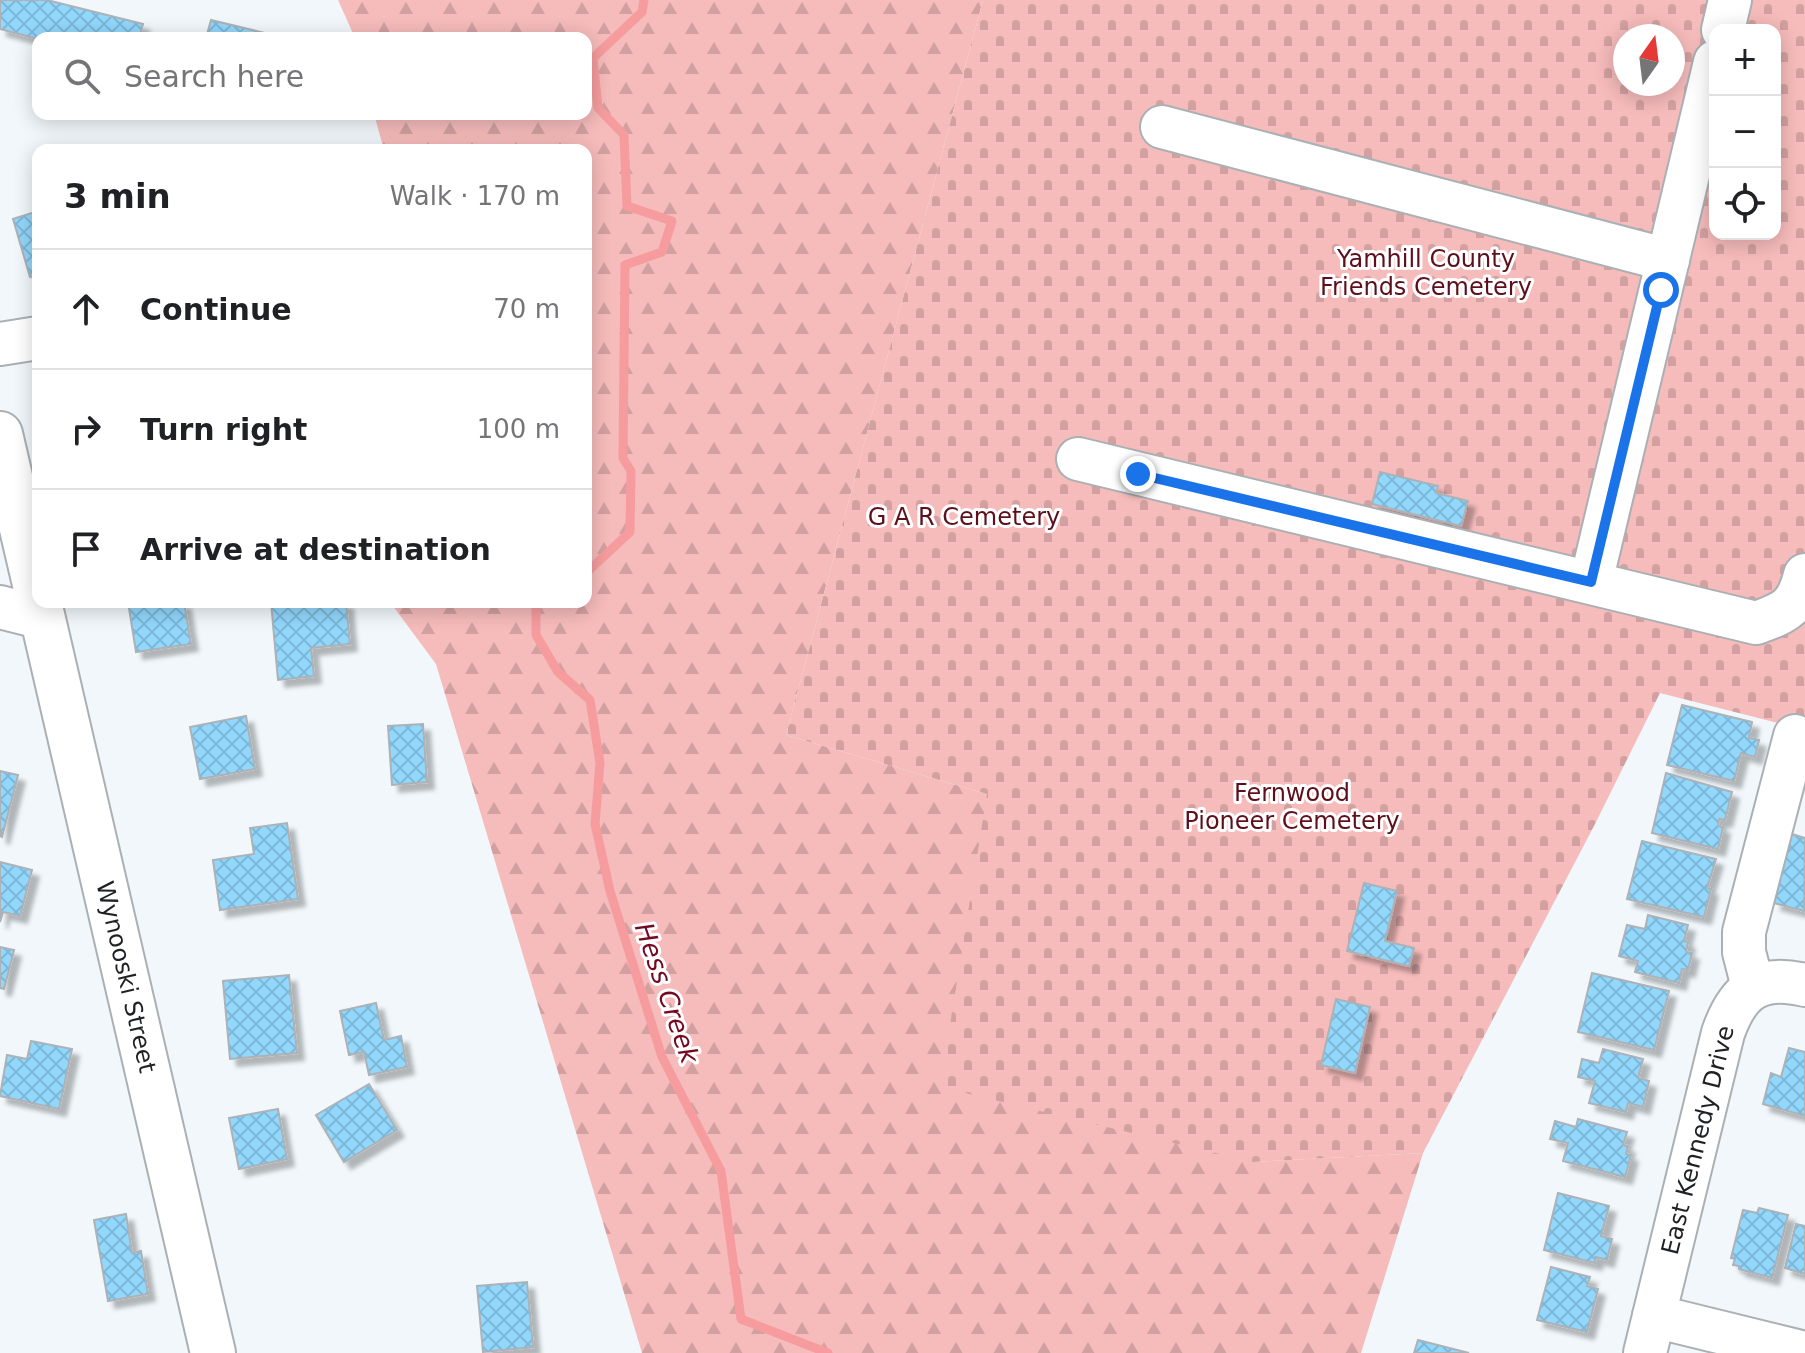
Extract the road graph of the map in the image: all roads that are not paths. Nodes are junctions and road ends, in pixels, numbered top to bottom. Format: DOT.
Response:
graph roads {
  1 [pos="1730,0"];
  2 [pos="1724,24"];
  3 [pos="1709,87"];
  4 [pos="1162,127"];
  5 [pos="1668,260"];
  6 [pos="32,339"];
  7 [pos="0,344"];
  8 [pos="0,434"];
  9 [pos="1078,459"];
  10 [pos="32,571"];
  11 [pos="1805,575"];
  12 [pos="1591,582"];
  13 [pos="32,605"];
  14 [pos="0,607"];
  15 [pos="41,608"];
  16 [pos="1795,736"];
  17 [pos="1805,985"];
  18 [pos="1753,987"];
  19 [pos="1650,1334"];
  20 [pos="213,1353"];
  21 [pos="1805,1353"];
  1 -- 2 [label="street"];
  3 -- 5 [label="street"];
  4 -- 5 [label="street"];
  5 -- 12 [label="street"];
  6 -- 7 [label="street"];
  8 -- 10 [label="main road, Wynooski Street"];
  9 -- 12 [label="street"];
  11 -- 12 [label="street"];
  13 -- 14 [label="street"];
  15 -- 20 [label="main road, Wynooski Street"];
  16 -- 18 [label="street"];
  17 -- 18 [label="street"];
  18 -- 19 [label="street, East Kennedy Drive"];
  19 -- 21 [label="street"];
}
